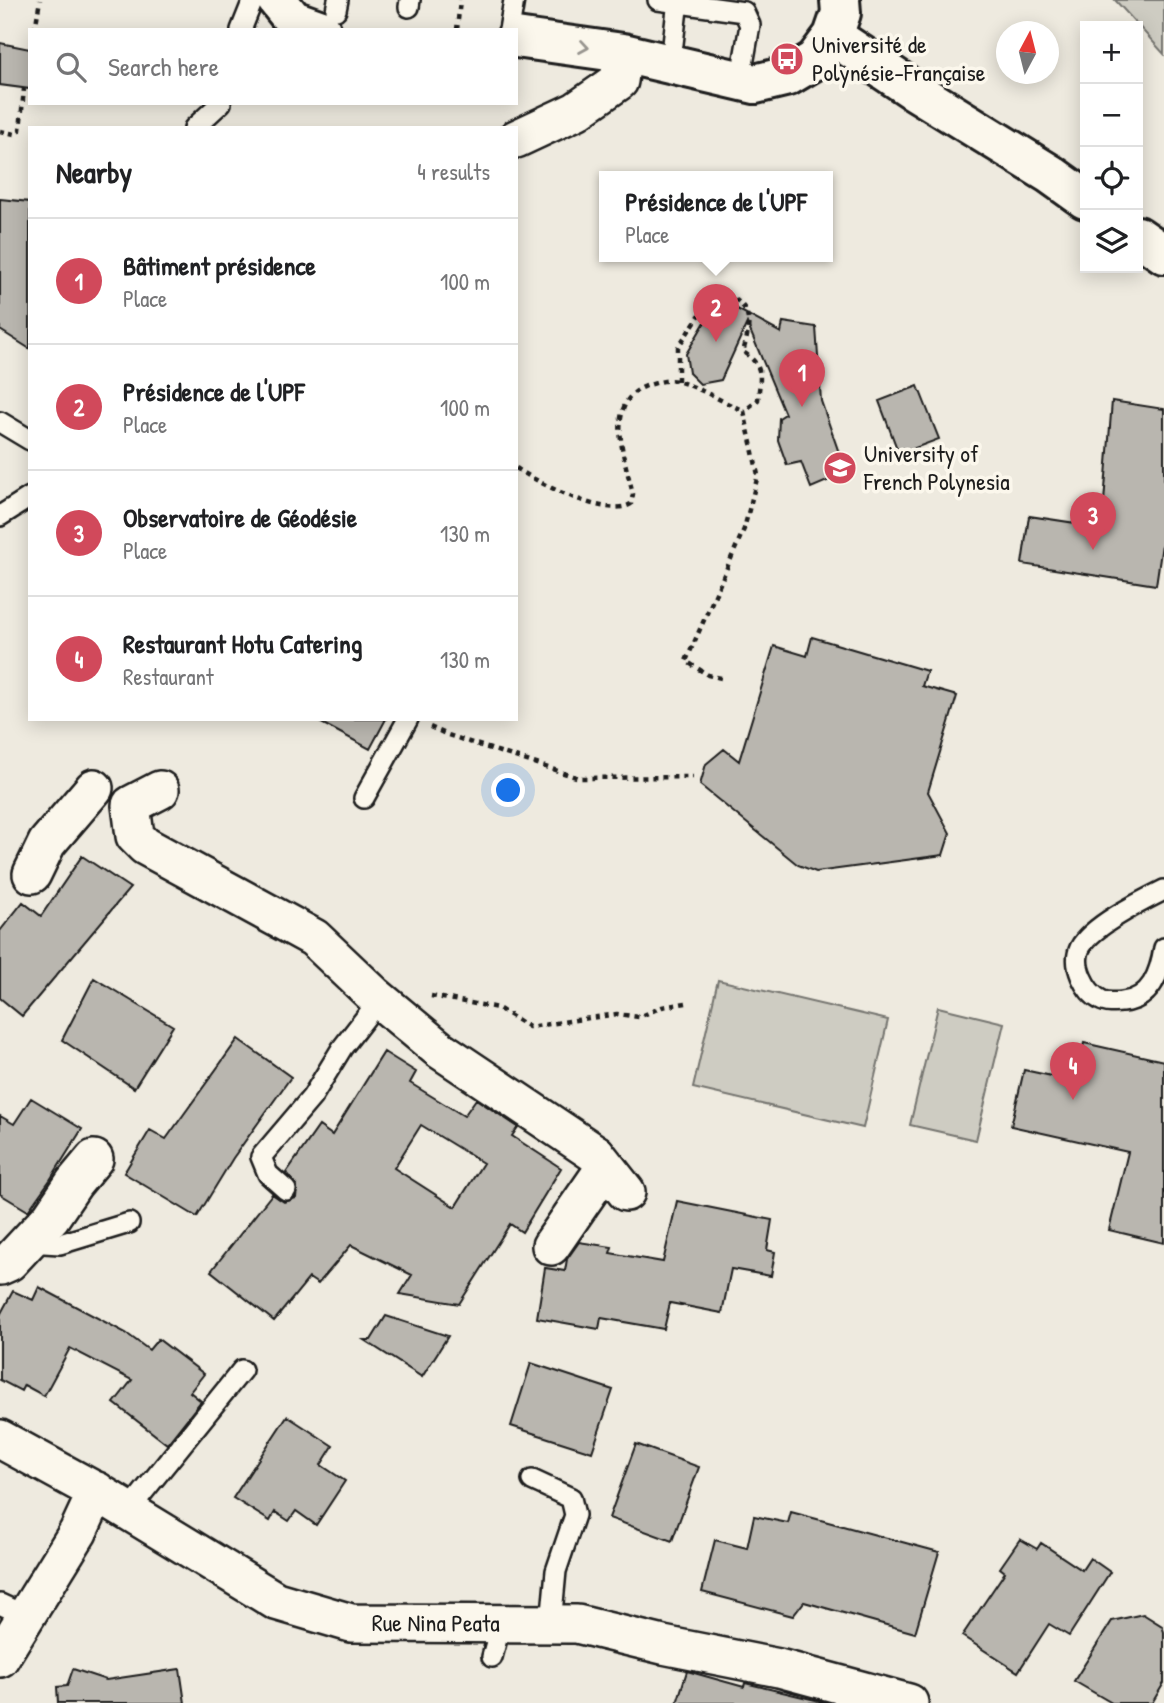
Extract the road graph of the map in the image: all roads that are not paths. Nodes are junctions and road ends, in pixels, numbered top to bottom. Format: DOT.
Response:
graph roads {
  1 [pos="253,0"];
  2 [pos="277,0"];
  3 [pos="514,0"];
  4 [pos="671,1"];
  5 [pos="332,13"];
  6 [pos="837,18"];
  7 [pos="242,28"];
  8 [pos="509,28"];
  9 [pos="518,38"];
  10 [pos="673,44"];
  11 [pos="623,53"];
  12 [pos="744,59"];
  13 [pos="197,105"];
  14 [pos="219,105"];
  15 [pos="189,126"];
  16 [pos="196,126"];
  17 [pos="518,138"];
  18 [pos="1080,195"];
  19 [pos="1143,239"];
  20 [pos="1164,254"];
  21 [pos="0,422"];
  22 [pos="28,439"];
  23 [pos="28,498"];
  24 [pos="0,516"];
  25 [pos="417,722"];
  26 [pos="94,788"];
  27 [pos="160,790"];
  28 [pos="364,798"];
  29 [pos="32,874"];
  30 [pos="1164,890"];
  31 [pos="1164,948"];
  32 [pos="374,995"];
  33 [pos="596,1154"];
  34 [pos="94,1158"];
  35 [pos="286,1190"];
  36 [pos="626,1192"];
  37 [pos="129,1223"];
  38 [pos="28,1242"];
  39 [pos="551,1246"];
  40 [pos="0,1266"];
  41 [pos="242,1370"];
  42 [pos="0,1439"];
  43 [pos="531,1480"];
  44 [pos="97,1491"];
  45 [pos="128,1510"];
  46 [pos="13,1610"];
  47 [pos="551,1624"];
  48 [pos="0,1658"];
  49 [pos="824,1692"];
  50 [pos="909,1703"];
  1 -- 7 [label="lane"];
  2 -- 5 [label="main road"];
  3 -- 8 [label="lane"];
  4 -- 10 [label="lane"];
  4 -- 12 [label="lane"];
  6 -- 11 [label="main road"];
  6 -- 18 [label="main road"];
  9 -- 11 [label="main road, one-way"];
  11 -- 17 [label="street"];
  13 -- 15 [label="lane"];
  14 -- 16 [label="lane"];
  19 -- 20 [label="main road"];
  21 -- 22 [label="lane"];
  23 -- 24 [label="lane"];
  25 -- 28 [label="lane"];
  26 -- 29 [label="street"];
  27 -- 32 [label="street"];
  30 -- 31 [label="lane"];
  32 -- 33 [label="street"];
  32 -- 35 [label="lane"];
  33 -- 36 [label="street"];
  33 -- 39 [label="street"];
  34 -- 38 [label="street"];
  37 -- 38 [label="lane"];
  38 -- 40 [label="street"];
  41 -- 45 [label="lane"];
  42 -- 44 [label="street, Rue Nina Peata"];
  43 -- 47 [label="lane"];
  44 -- 45 [label="street, Rue Nina Peata"];
  44 -- 46 [label="street"];
  45 -- 47 [label="street, Rue Nina Peata"];
  46 -- 48 [label="street"];
  47 -- 49 [label="street, Rue Nina Peata"];
  49 -- 50 [label="street, Rue Nina Peata"];
}
